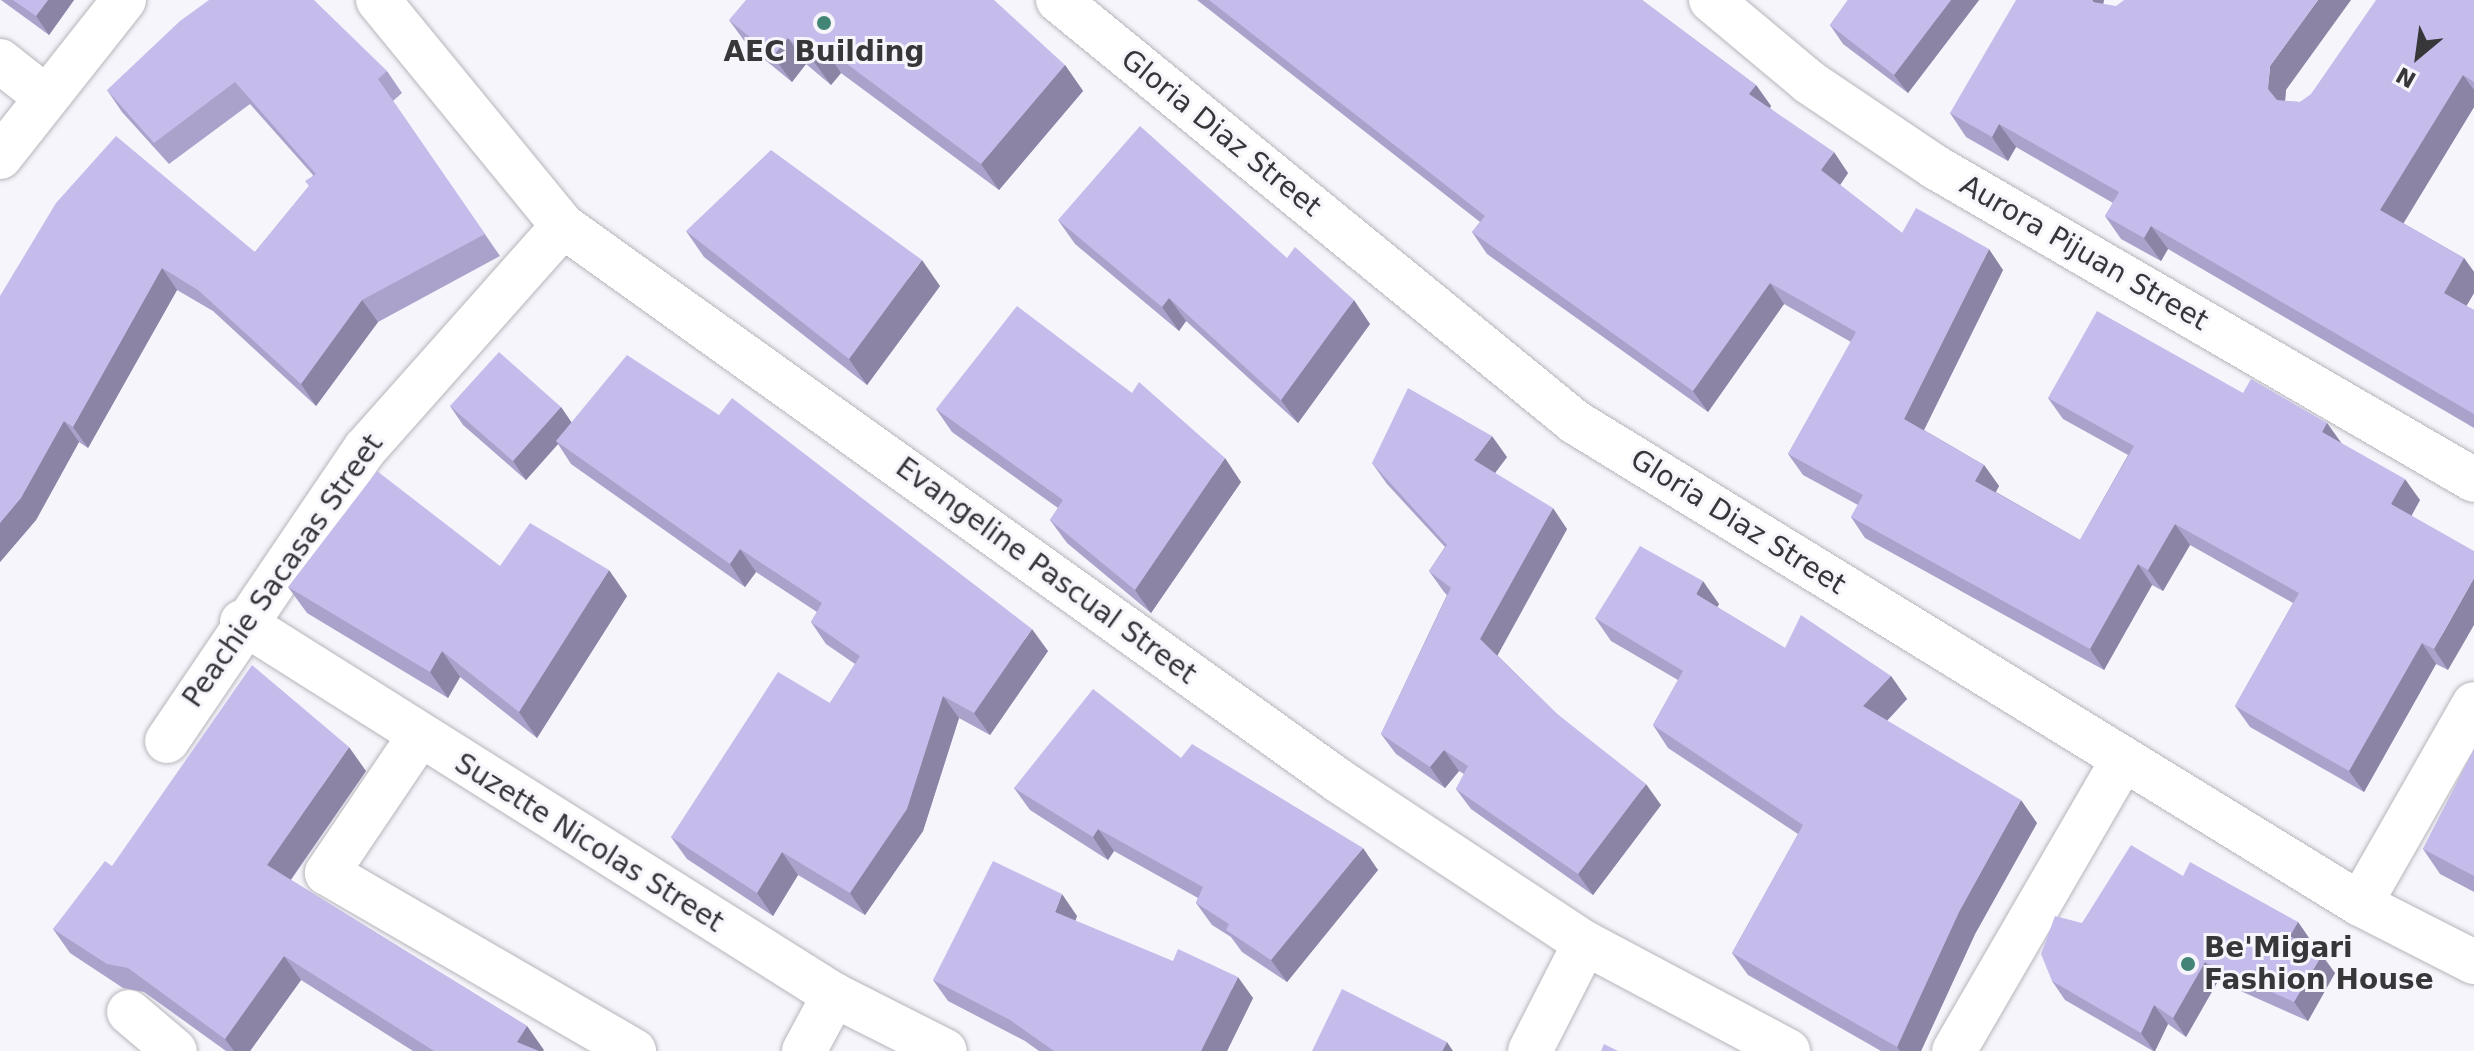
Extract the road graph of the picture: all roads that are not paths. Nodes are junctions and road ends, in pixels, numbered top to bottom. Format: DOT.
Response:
graph roads {
  1 [pos="124,0"];
  2 [pos="378,0"];
  3 [pos="1058,0"];
  4 [pos="1711,0"];
  5 [pos="0,61"];
  6 [pos="43,95"];
  7 [pos="0,157"];
  8 [pos="563,226"];
  9 [pos="2474,480"];
  10 [pos="242,622"];
  11 [pos="2474,704"];
  12 [pos="418,738"];
  13 [pos="167,741"];
  14 [pos="2123,760"];
  15 [pos="2360,904"];
  16 [pos="1585,943"];
  17 [pos="2474,962"];
  18 [pos="834,995"];
  19 [pos="129,1012"];
  20 [pos="175,1051"];
  21 [pos="634,1051"];
  22 [pos="804,1051"];
  23 [pos="945,1051"];
  24 [pos="1530,1051"];
  25 [pos="1788,1051"];
  26 [pos="1954,1051"];
  1 -- 6 [label="street"];
  2 -- 8 [label="street, Evangeline Pascual Street"];
  3 -- 14 [label="street, Gloria Diaz Street"];
  4 -- 9 [label="street, Aurora Pijuan Street"];
  5 -- 6 [label="street"];
  6 -- 7 [label="street"];
  8 -- 10 [label="street, Peachie Sacasas Street"];
  8 -- 16 [label="street, Evangeline Pascual Street"];
  10 -- 12 [label="street, Suzette Nicolas Street"];
  10 -- 13 [label="street, Peachie Sacasas Street"];
  11 -- 15 [label="street"];
  12 -- 18 [label="street, Suzette Nicolas Street"];
  12 -- 21 [label="street"];
  14 -- 15 [label="street, Gloria Diaz Street"];
  14 -- 26 [label="street"];
  15 -- 17 [label="street, Gloria Diaz Street"];
  16 -- 24 [label="street"];
  16 -- 25 [label="street, Evangeline Pascual Street"];
  18 -- 22 [label="street"];
  18 -- 23 [label="street, Suzette Nicolas Street"];
  19 -- 20 [label="street"];
}
